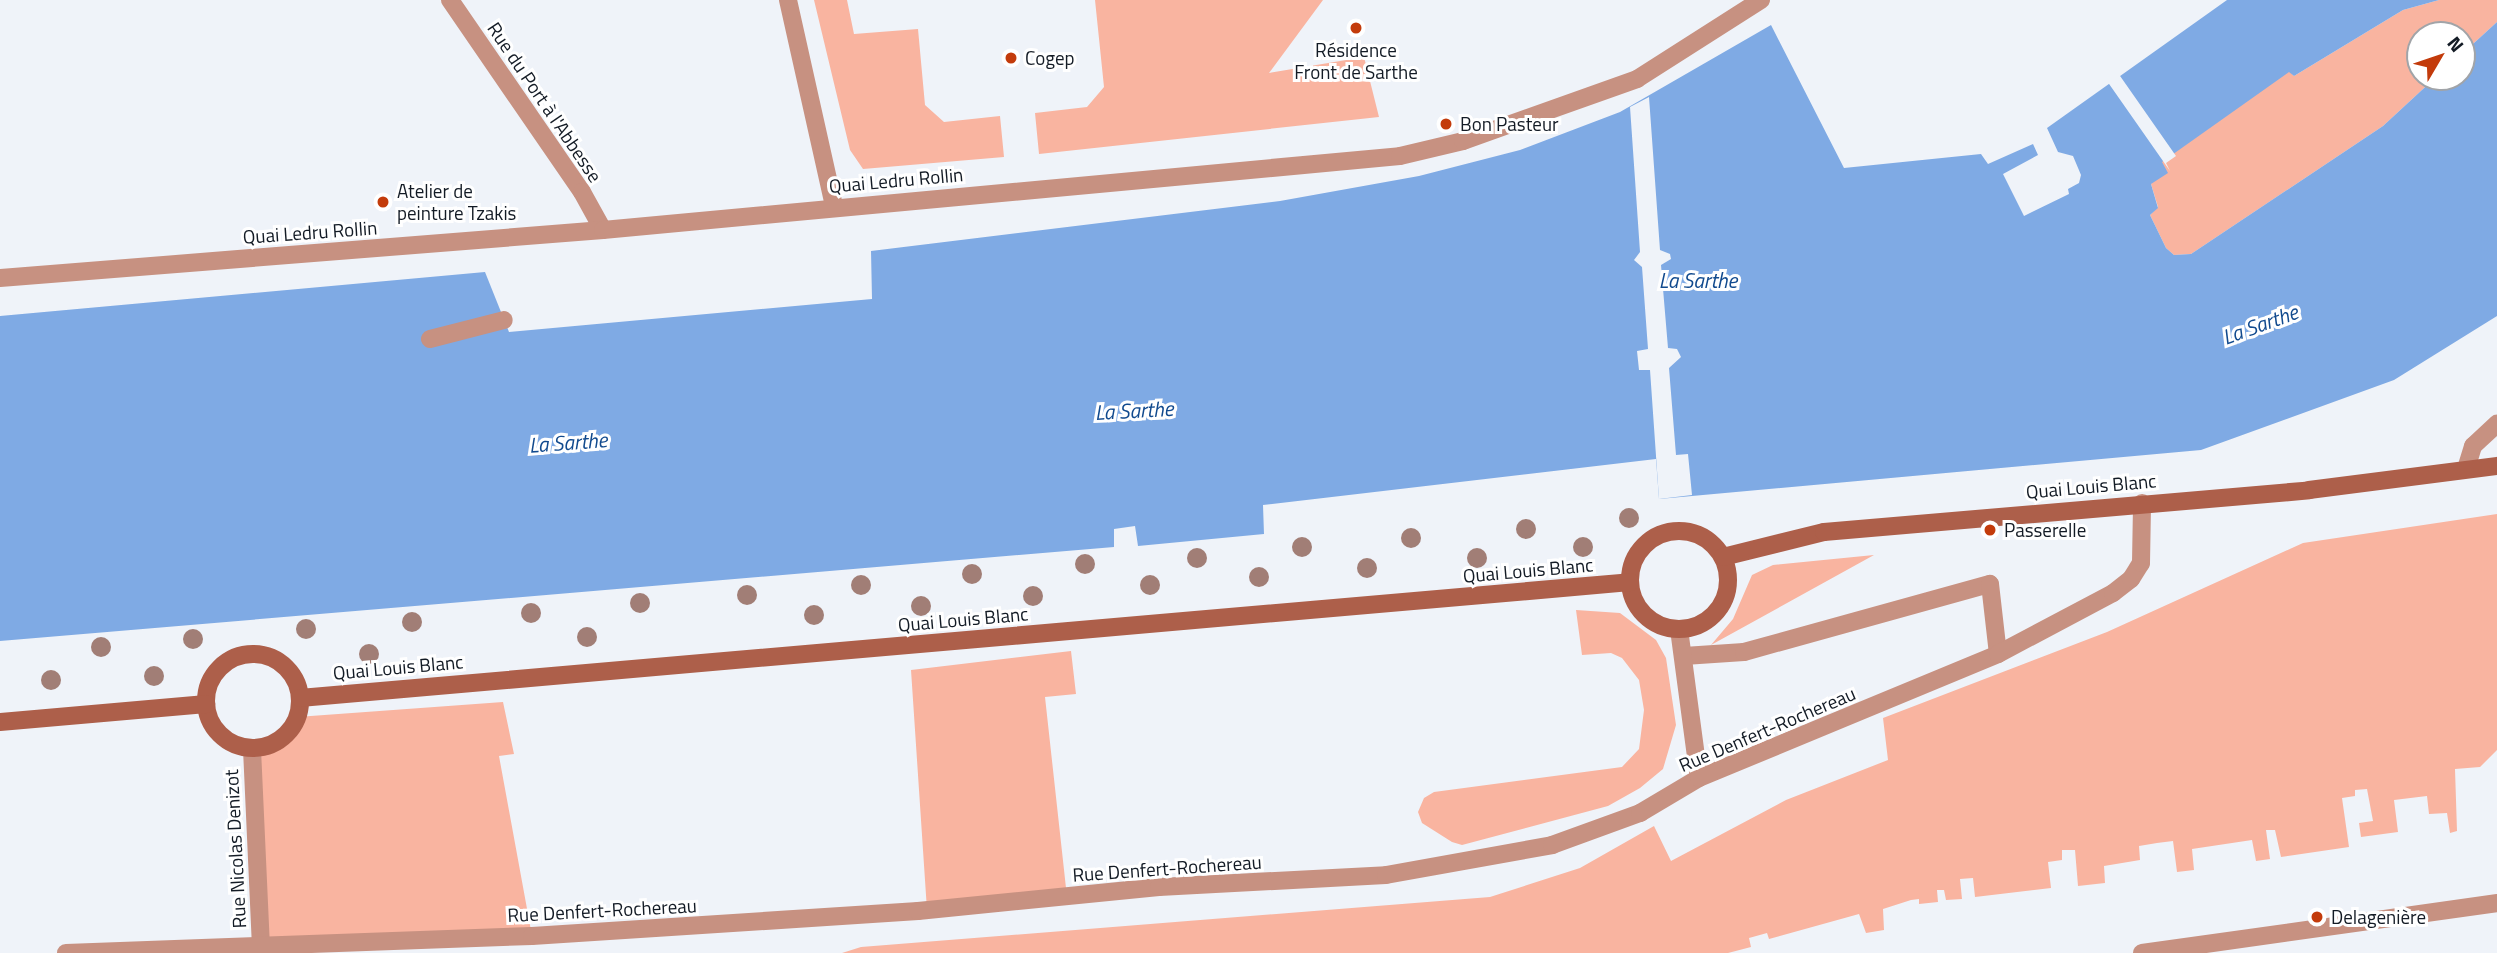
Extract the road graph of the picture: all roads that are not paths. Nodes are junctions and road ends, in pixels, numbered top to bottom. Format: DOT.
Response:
graph roads {
  1 [pos="450,0"];
  2 [pos="788,0"];
  3 [pos="1761,0"];
  4 [pos="834,206"];
  5 [pos="603,230"];
  6 [pos="0,278"];
  7 [pos="504,320"];
  8 [pos="430,340"];
  9 [pos="2497,424"];
  10 [pos="2497,466"];
  11 [pos="2466,469"];
  12 [pos="2142,503"];
  13 [pos="1723,557"];
  14 [pos="1630,582"];
  15 [pos="1679,629"];
  16 [pos="1998,654"];
  17 [pos="1684,656"];
  18 [pos="300,698"];
  19 [pos="206,704"];
  20 [pos="0,722"];
  21 [pos="252,749"];
  22 [pos="1699,778"];
  23 [pos="2497,904"];
  24 [pos="535,945"];
  25 [pos="261,947"];
  26 [pos="66,953"];
  27 [pos="2142,953"];
  1 -- 5 [label="street, Rue du Port à l'Abbesse"];
  2 -- 4 [label="street"];
  3 -- 4 [label="street, Quai Ledru Rollin"];
  4 -- 5 [label="street, Quai Ledru Rollin"];
  5 -- 6 [label="street, Quai Ledru Rollin"];
  7 -- 8 [label="street"];
  9 -- 11 [label="street"];
  10 -- 11 [label="main road, Quai Louis Blanc"];
  11 -- 12 [label="main road, Quai Louis Blanc"];
  12 -- 13 [label="main road, Quai Louis Blanc"];
  12 -- 16 [label="street, Rue Denfert-Rochereau"];
  13 -- 14 [label="main road"];
  13 -- 15 [label="main road"];
  14 -- 15 [label="main road"];
  14 -- 18 [label="main road, Quai Louis Blanc"];
  15 -- 17 [label="street"];
  16 -- 17 [label="street"];
  16 -- 22 [label="street, Rue Denfert-Rochereau"];
  17 -- 22 [label="street"];
  18 -- 19 [label="main road"];
  18 -- 21 [label="main road"];
  19 -- 20 [label="main road"];
  19 -- 21 [label="main road"];
  21 -- 25 [label="street, Rue Nicolas Denizot"];
  22 -- 24 [label="street, Rue Denfert-Rochereau"];
  23 -- 27 [label="street"];
  24 -- 25 [label="street, Rue Denfert-Rochereau"];
  25 -- 26 [label="street, Rue Denfert-Rochereau"];
}
